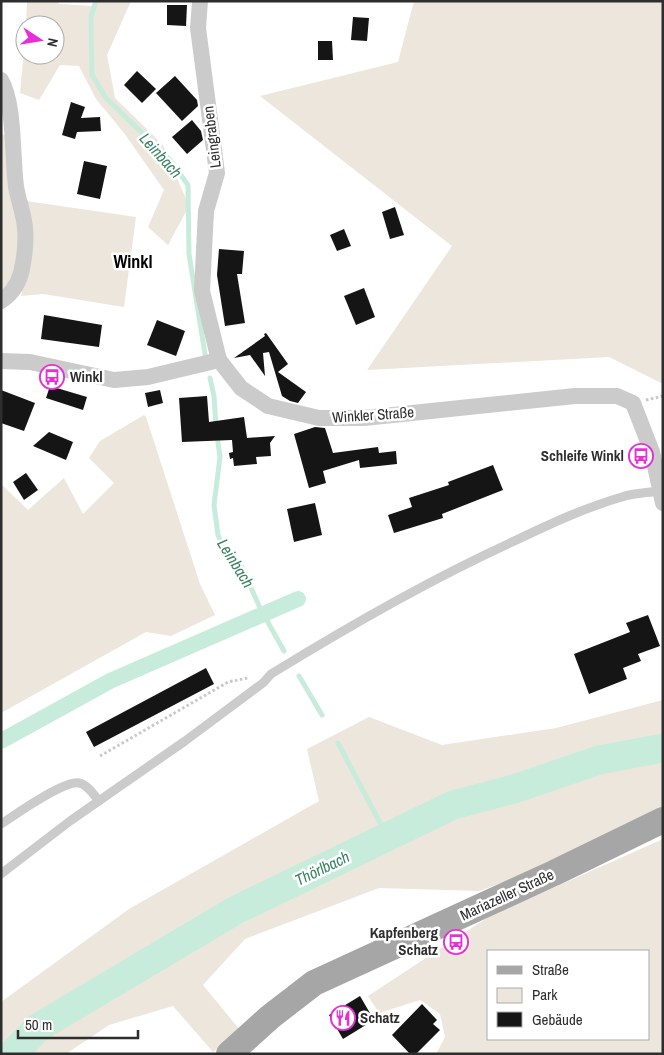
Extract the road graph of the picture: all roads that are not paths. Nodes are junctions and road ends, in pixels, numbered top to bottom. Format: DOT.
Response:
graph roads {
  1 [pos="200,1"];
  2 [pos="1,80"];
  3 [pos="1,301"];
  4 [pos="219,360"];
  5 [pos="1,361"];
  6 [pos="661,497"];
  7 [pos="99,801"];
  8 [pos="663,820"];
  9 [pos="1,824"];
  10 [pos="1,874"];
  11 [pos="229,1054"];
  1 -- 4 [label="street, Leingraben"];
  2 -- 3 [label="street"];
  4 -- 5 [label="street"];
  4 -- 6 [label="street, Winkler Straße"];
  6 -- 7 [label="lane"];
  7 -- 9 [label="lane"];
  7 -- 10 [label="lane"];
  8 -- 11 [label="main road, Mariazeller Straße"];
}
